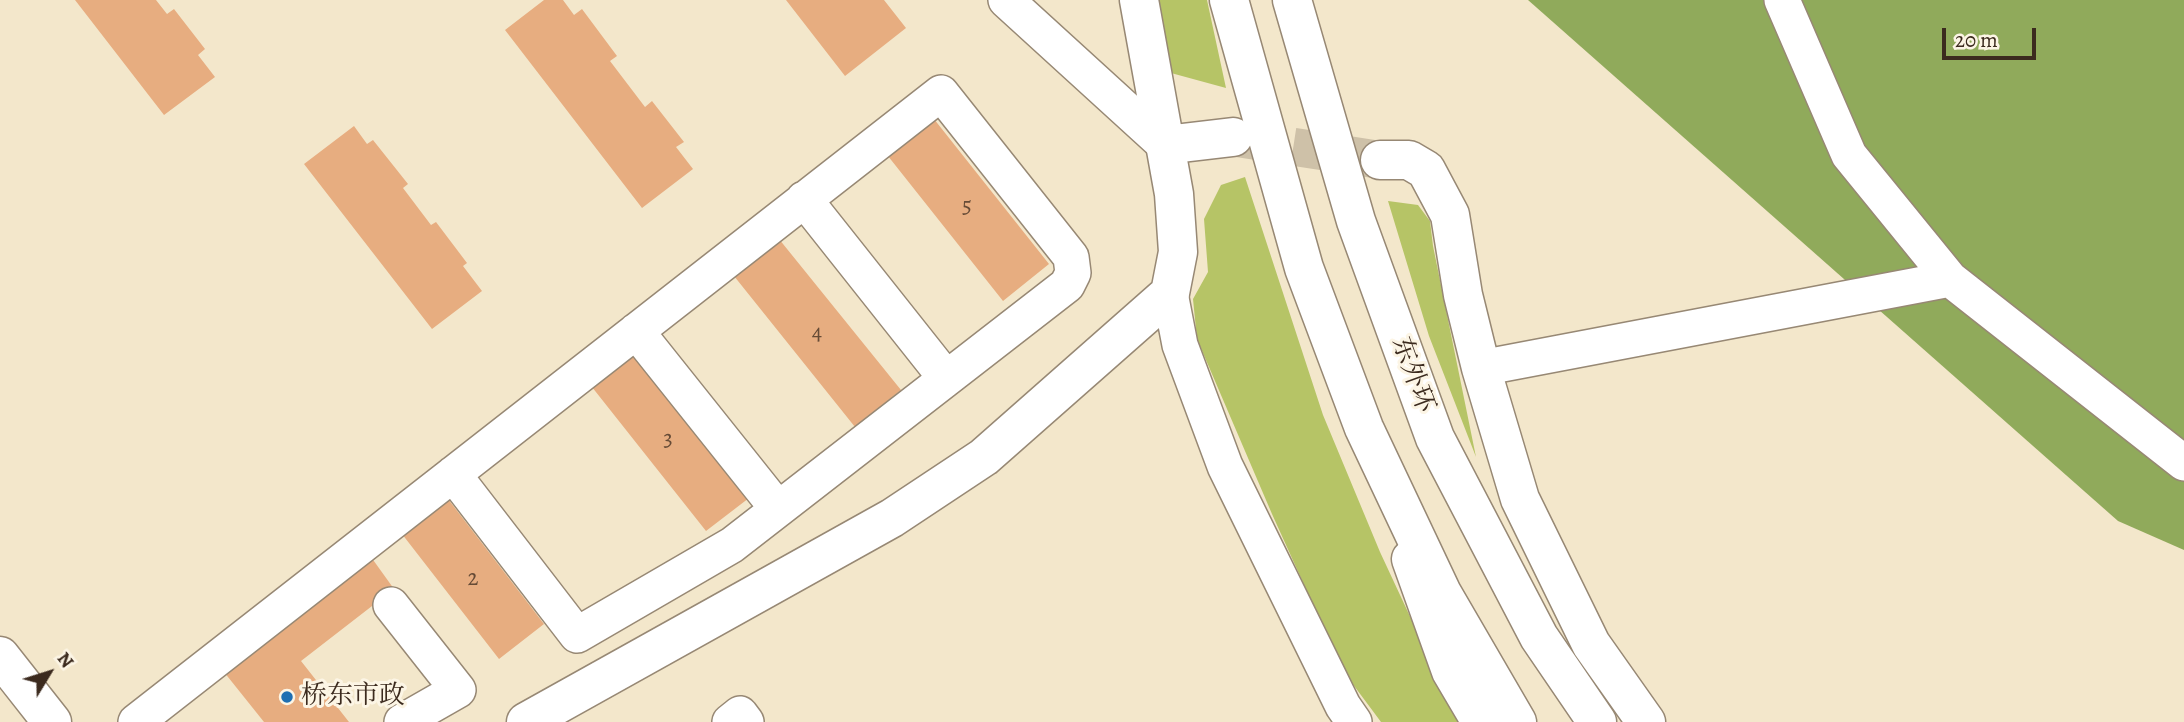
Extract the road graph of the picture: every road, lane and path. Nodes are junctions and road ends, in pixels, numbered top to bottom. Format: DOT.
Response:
graph roads {
  1 [pos="1006,0"];
  2 [pos="1139,0"];
  3 [pos="1229,0"];
  4 [pos="1292,0"];
  5 [pos="1782,0"];
  6 [pos="1233,137"];
  7 [pos="1165,145"];
  8 [pos="1380,160"];
  9 [pos="804,200"];
  10 [pos="1951,279"];
  11 [pos="1170,293"];
  12 [pos="636,331"];
  13 [pos="1481,368"];
  14 [pos="946,378"];
  15 [pos="1364,428"];
  16 [pos="1435,438"];
  17 [pos="2184,463"];
  18 [pos="453,474"];
  19 [pos="1520,499"];
  20 [pos="778,509"];
  21 [pos="391,605"];
  22 [pos="1591,644"];
  23 [pos="0,656"];
  24 [pos="52,722"];
  25 [pos="136,722"];
  26 [pos="402,722"];
  27 [pos="526,722"];
  28 [pos="730,722"];
  29 [pos="746,722"];
  30 [pos="1354,722"];
  31 [pos="1481,722"];
  32 [pos="1517,722"];
  33 [pos="1597,722"];
  34 [pos="1638,722"];
  35 [pos="1646,722"];
  1 -- 7 [label="street"];
  2 -- 7 [label="main road"];
  3 -- 15 [label="main road"];
  4 -- 16 [label="main road, 东外环"];
  5 -- 10 [label="street"];
  6 -- 7 [label="main road"];
  7 -- 11 [label="main road"];
  8 -- 13 [label="main road"];
  9 -- 12 [label="street"];
  9 -- 14 [label="street"];
  9 -- 14 [label="street"];
  10 -- 13 [label="street"];
  10 -- 17 [label="street"];
  11 -- 27 [label="main road"];
  11 -- 30 [label="street"];
  12 -- 18 [label="street"];
  12 -- 20 [label="street"];
  13 -- 19 [label="main road"];
  14 -- 20 [label="street"];
  15 -- 31 [label="main road"];
  15 -- 32 [label="main road"];
  16 -- 19 [label="main road"];
  16 -- 33 [label="main road, 东外环"];
  18 -- 20 [label="street"];
  18 -- 25 [label="street"];
  19 -- 22 [label="main road"];
  21 -- 26 [label="street"];
  22 -- 34 [label="main road"];
  22 -- 35 [label="main road"];
  23 -- 24 [label="main road"];
  28 -- 29 [label="street"];
}
